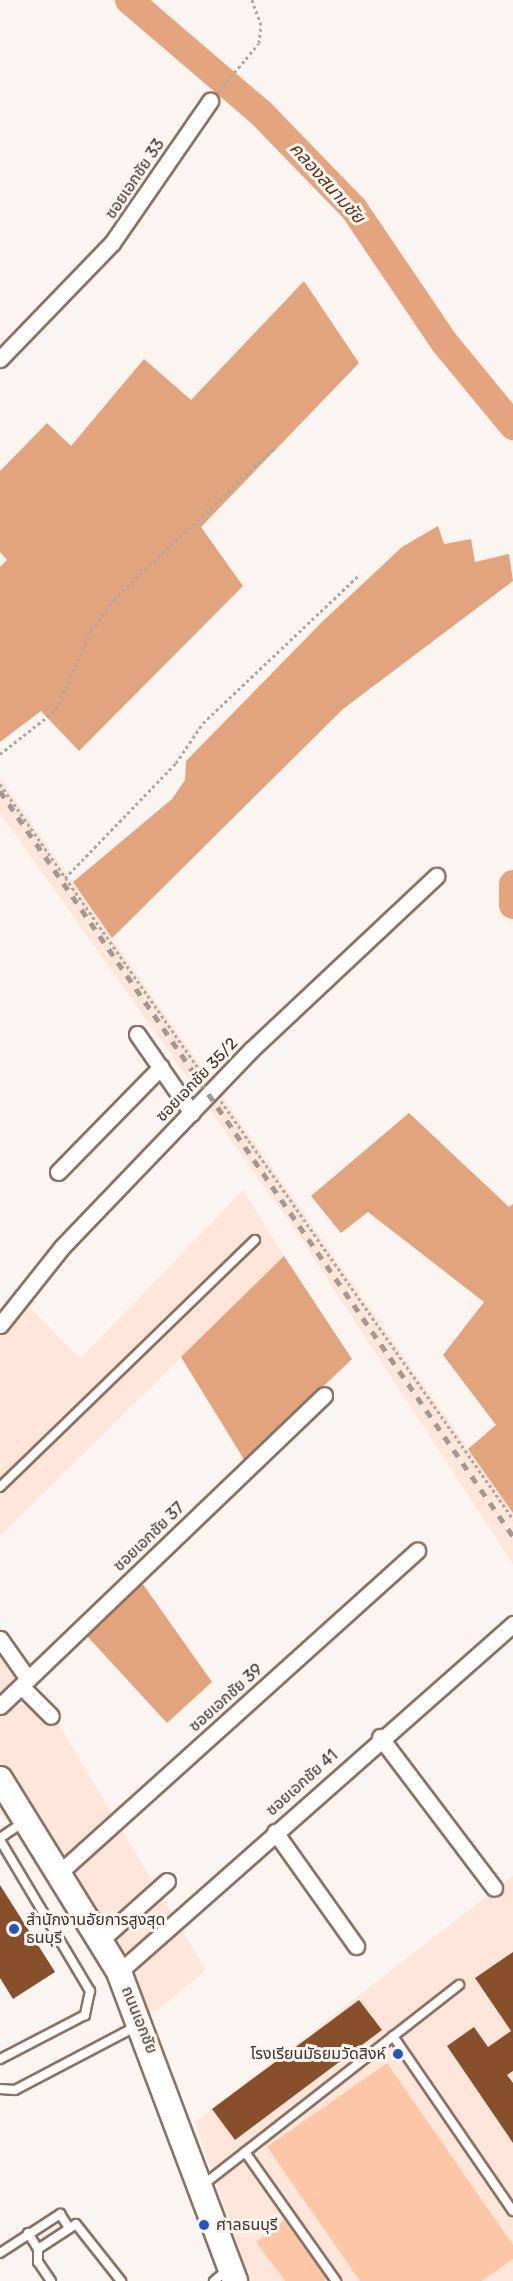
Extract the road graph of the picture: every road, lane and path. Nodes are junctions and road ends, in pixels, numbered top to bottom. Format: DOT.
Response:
graph roads {
  1 [pos="252,0"];
  2 [pos="210,101"];
  3 [pos="0,359"];
  4 [pos="274,448"];
  5 [pos="360,574"];
  6 [pos="0,754"];
  7 [pos="0,784"];
  8 [pos="436,876"];
  9 [pos="65,878"];
  10 [pos="137,1034"];
  11 [pos="161,1067"];
  12 [pos="215,1092"];
  13 [pos="192,1113"];
  14 [pos="58,1172"];
  15 [pos="255,1240"];
  16 [pos="0,1324"];
  17 [pos="324,1395"];
  18 [pos="0,1487"];
  19 [pos="513,1519"];
  20 [pos="417,1551"];
  21 [pos="513,1624"];
  22 [pos="0,1638"];
  23 [pos="25,1682"];
  24 [pos="0,1706"];
  25 [pos="51,1716"];
  26 [pos="380,1737"];
  27 [pos="2,1787"];
  28 [pos="26,1820"];
  29 [pos="275,1832"];
  30 [pos="0,1839"];
  31 [pos="59,1873"];
  32 [pos="167,1881"];
  33 [pos="494,1888"];
  34 [pos="102,1939"];
  35 [pos="356,1946"];
  36 [pos="119,1972"];
  37 [pos="459,1984"];
  38 [pos="141,2024"];
  39 [pos="393,2036"];
  40 [pos="0,2059"];
  41 [pos="0,2089"];
  42 [pos="245,2152"];
  43 [pos="201,2186"];
  44 [pos="513,2211"];
  45 [pos="69,2228"];
  46 [pos="28,2233"];
  47 [pos="38,2249"];
  48 [pos="0,2253"];
  49 [pos="227,2276"];
  50 [pos="51,2281"];
  51 [pos="121,2281"];
  52 [pos="336,2281"];
  1 -- 2 [label="path"];
  2 -- 3 [label="street, ซอยเอกชัย 33"];
  4 -- 6 [label="path"];
  5 -- 9 [label="path"];
  7 -- 9 [label="path"];
  8 -- 12 [label="street, ซอยเอกชัย 35/2"];
  9 -- 12 [label="path"];
  10 -- 11 [label="street"];
  11 -- 13 [label="street"];
  11 -- 14 [label="street"];
  12 -- 13 [label="street, ซอยเอกชัย 35/2"];
  12 -- 19 [label="path"];
  13 -- 16 [label="street, ซอยเอกชัย 35/2"];
  15 -- 18 [label="lane"];
  17 -- 23 [label="street, ซอยเอกชัย 37"];
  20 -- 31 [label="street, ซอยเอกชัย 39"];
  21 -- 26 [label="street, ซอยเอกชัย 41"];
  22 -- 23 [label="street"];
  23 -- 24 [label="street, ซอยเอกชัย 37"];
  23 -- 25 [label="street"];
  26 -- 29 [label="street, ซอยเอกชัย 41"];
  26 -- 33 [label="street"];
  27 -- 28 [label="main road, ถนนเอกชัย"];
  28 -- 30 [label="lane"];
  28 -- 31 [label="main road, ถนนเอกชัย"];
  29 -- 35 [label="street"];
  29 -- 36 [label="street, ซอยเอกชัย 41"];
  30 -- 40 [label="lane"];
  31 -- 34 [label="main road, ถนนเอกชัย"];
  32 -- 34 [label="street"];
  34 -- 36 [label="main road, ถนนเอกชัย"];
  36 -- 38 [label="main road, ถนนเอกชัย"];
  37 -- 39 [label="lane"];
  38 -- 41 [label="lane"];
  38 -- 43 [label="main road, ถนนเอกชัย"];
  39 -- 42 [label="lane"];
  39 -- 44 [label="lane"];
  42 -- 43 [label="lane"];
  42 -- 52 [label="lane"];
  43 -- 49 [label="main road, ถนนเอกชัย"];
  45 -- 46 [label="lane"];
  45 -- 47 [label="lane"];
  45 -- 51 [label="lane"];
  46 -- 47 [label="lane"];
  46 -- 48 [label="lane"];
  47 -- 50 [label="lane"];
}
